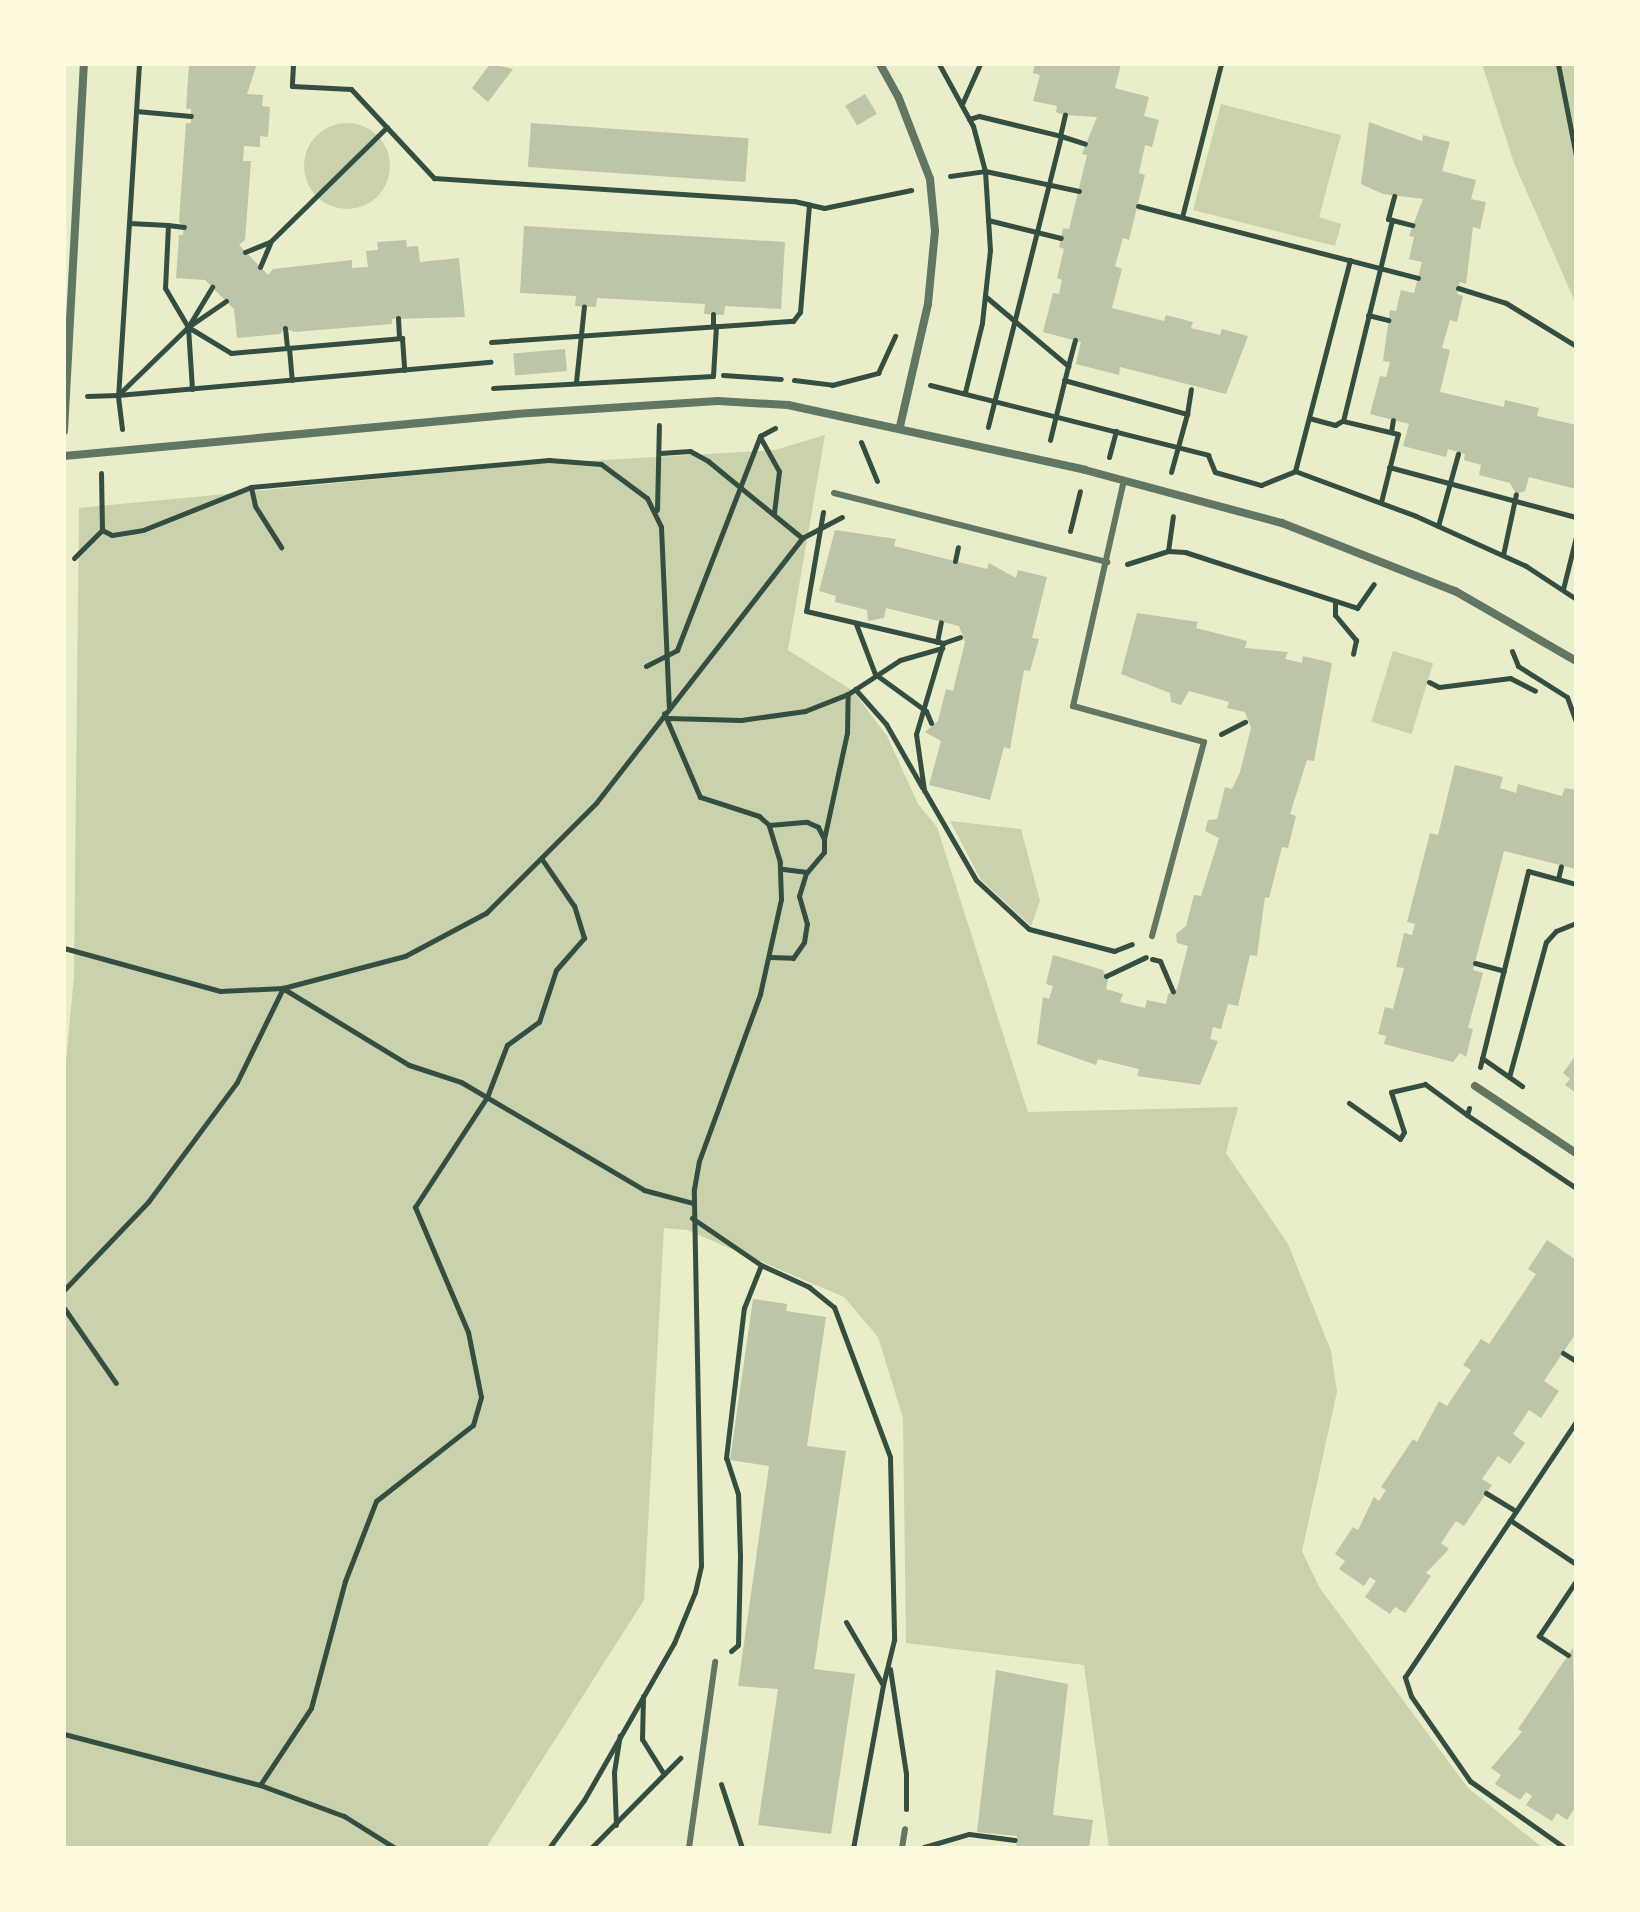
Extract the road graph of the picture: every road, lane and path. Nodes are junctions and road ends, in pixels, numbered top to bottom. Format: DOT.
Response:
graph roads {
  1 [pos="84,64"];
  2 [pos="139,64"];
  3 [pos="293,64"];
  4 [pos="880,64"];
  5 [pos="939,64"];
  6 [pos="980,64"];
  7 [pos="1221,64"];
  8 [pos="1558,64"];
  9 [pos="962,105"];
  10 [pos="136,111"];
  11 [pos="1065,115"];
  12 [pos="191,116"];
  13 [pos="969,119"];
  14 [pos="387,127"];
  15 [pos="1061,136"];
  16 [pos="1085,144"];
  17 [pos="1576,156"];
  18 [pos="985,171"];
  19 [pos="930,179"];
  20 [pos="1048,184"];
  21 [pos="1079,191"];
  22 [pos="907,193"];
  23 [pos="893,195"];
  24 [pos="1394,196"];
  25 [pos="809,204"];
  26 [pos="1138,206"];
  27 [pos="908,207"];
  28 [pos="1182,217"];
  29 [pos="988,220"];
  30 [pos="1392,220"];
  31 [pos="129,223"];
  32 [pos="168,225"];
  33 [pos="1412,225"];
  34 [pos="184,227"];
  35 [pos="1037,231"];
  36 [pos="1061,238"];
  37 [pos="270,242"];
  38 [pos="245,252"];
  39 [pos="1350,260"];
  40 [pos="260,267"];
  41 [pos="1380,268"];
  42 [pos="1418,278"];
  43 [pos="212,287"];
  44 [pos="1458,288"];
  45 [pos="985,296"];
  46 [pos="226,301"];
  47 [pos="584,306"];
  48 [pos="713,314"];
  49 [pos="1368,315"];
  50 [pos="1015,317"];
  51 [pos="398,318"];
  52 [pos="1388,320"];
  53 [pos="714,326"];
  54 [pos="188,327"];
  55 [pos="897,327"];
  56 [pos="285,328"];
  57 [pos="583,336"];
  58 [pos="399,338"];
  59 [pos="1075,340"];
  60 [pos="491,342"];
  61 [pos="1576,346"];
  62 [pos="288,348"];
  63 [pos="491,362"];
  64 [pos="1068,366"];
  65 [pos="404,370"];
  66 [pos="713,376"];
  67 [pos="292,380"];
  68 [pos="1064,380"];
  69 [pos="576,382"];
  70 [pos="493,388"];
  71 [pos="192,389"];
  72 [pos="1191,389"];
  73 [pos="118,395"];
  74 [pos="994,399"];
  75 [pos="658,405"];
  76 [pos="1187,414"];
  77 [pos="1056,415"];
  78 [pos="1309,418"];
  79 [pos="1393,420"];
  80 [pos="1343,421"];
  81 [pos="900,426"];
  82 [pos="64,431"];
  83 [pos="123,432"];
  84 [pos="1391,432"];
  85 [pos="861,445"];
  86 [pos="983,447"];
  87 [pos="1178,447"];
  88 [pos="660,453"];
  89 [pos="1458,454"];
  90 [pos="64,456"];
  91 [pos="1045,461"];
  92 [pos="1389,467"];
  93 [pos="1295,471"];
  94 [pos="101,472"];
  95 [pos="1124,480"];
  96 [pos="1450,484"];
  97 [pos="251,487"];
  98 [pos="742,488"];
  99 [pos="882,492"];
  100 [pos="834,493"];
  101 [pos="1177,493"];
  102 [pos="1516,494"];
  103 [pos="1381,502"];
  104 [pos="1516,503"];
  105 [pos="774,514"];
  106 [pos="657,515"];
  107 [pos="1576,518"];
  108 [pos="1438,526"];
  109 [pos="819,528"];
  110 [pos="102,530"];
  111 [pos="1576,537"];
  112 [pos="802,538"];
  113 [pos="281,547"];
  114 [pos="1168,551"];
  115 [pos="1503,555"];
  116 [pos="74,558"];
  117 [pos="1107,562"];
  118 [pos="1390,588"];
  119 [pos="1563,589"];
  120 [pos="1576,599"];
  121 [pos="1335,601"];
  122 [pos="880,619"];
  123 [pos="941,622"];
  124 [pos="856,623"];
  125 [pos="886,630"];
  126 [pos="960,637"];
  127 [pos="941,644"];
  128 [pos="1510,647"];
  129 [pos="1353,654"];
  130 [pos="668,659"];
  131 [pos="1576,661"];
  132 [pos="646,666"];
  133 [pos="875,674"];
  134 [pos="1429,682"];
  135 [pos="855,689"];
  136 [pos="1535,691"];
  137 [pos="848,694"];
  138 [pos="926,711"];
  139 [pos="667,713"];
  140 [pos="1576,722"];
  141 [pos="931,723"];
  142 [pos="924,790"];
  143 [pos="769,825"];
  144 [pos="824,839"];
  145 [pos="541,858"];
  146 [pos="1561,866"];
  147 [pos="781,869"];
  148 [pos="806,873"];
  149 [pos="1558,879"];
  150 [pos="1576,884"];
  151 [pos="1576,923"];
  152 [pos="1152,936"];
  153 [pos="64,948"];
  154 [pos="769,957"];
  155 [pos="1146,957"];
  156 [pos="1475,963"];
  157 [pos="1504,971"];
  158 [pos="1106,976"];
  159 [pos="283,988"];
  160 [pos="1173,991"];
  161 [pos="1509,1077"];
  162 [pos="1475,1086"];
  163 [pos="487,1097"];
  164 [pos="1349,1103"];
  165 [pos="1467,1115"];
  166 [pos="1576,1153"];
  167 [pos="1576,1188"];
  168 [pos="693,1203"];
  169 [pos="692,1218"];
  170 [pos="761,1265"];
  171 [pos="64,1290"];
  172 [pos="64,1308"];
  173 [pos="1563,1353"];
  174 [pos="1576,1361"];
  175 [pos="116,1383"];
  176 [pos="1576,1422"];
  177 [pos="1486,1493"];
  178 [pos="1516,1511"];
  179 [pos="1510,1520"];
  180 [pos="1576,1564"];
  181 [pos="1576,1581"];
  182 [pos="846,1622"];
  183 [pos="1568,1655"];
  184 [pos="715,1662"];
  185 [pos="890,1662"];
  186 [pos="883,1685"];
  187 [pos="643,1694"];
  188 [pos="621,1731"];
  189 [pos="64,1734"];
  190 [pos="676,1760"];
  191 [pos="663,1772"];
  192 [pos="717,1772"];
  193 [pos="260,1785"];
  194 [pos="616,1825"];
  195 [pos="905,1829"];
  196 [pos="1015,1840"];
  197 [pos="924,1847"];
  198 [pos="395,1848"];
  199 [pos="549,1848"];
  200 [pos="591,1848"];
  201 [pos="689,1848"];
  202 [pos="742,1848"];
  203 [pos="853,1848"];
  204 [pos="902,1848"];
  205 [pos="1565,1848"];
  1 -- 82 [label="street"];
  2 -- 10 [label="path"];
  3 -- 14 [label="path"];
  4 -- 19 [label="street"];
  5 -- 9 [label="path"];
  6 -- 9 [label="path"];
  7 -- 28 [label="path"];
  8 -- 17 [label="path"];
  9 -- 13 [label="path"];
  10 -- 12 [label="path"];
  10 -- 31 [label="path"];
  11 -- 15 [label="path"];
  13 -- 15 [label="path"];
  13 -- 18 [label="path"];
  14 -- 25 [label="path"];
  14 -- 37 [label="path"];
  15 -- 16 [label="path"];
  15 -- 20 [label="path"];
  18 -- 19 [label="path"];
  18 -- 20 [label="path"];
  18 -- 29 [label="path"];
  19 -- 81 [label="street"];
  20 -- 21 [label="path"];
  20 -- 35 [label="path"];
  22 -- 27 [label="path"];
  23 -- 25 [label="path"];
  24 -- 30 [label="path"];
  25 -- 53 [label="path"];
  26 -- 28 [label="path"];
  28 -- 39 [label="path"];
  29 -- 35 [label="path"];
  29 -- 45 [label="path"];
  30 -- 33 [label="path"];
  30 -- 41 [label="path"];
  31 -- 32 [label="path"];
  31 -- 73 [label="path"];
  32 -- 34 [label="path"];
  32 -- 54 [label="path"];
  35 -- 36 [label="path"];
  35 -- 50 [label="path"];
  37 -- 38 [label="path"];
  37 -- 40 [label="path"];
  39 -- 41 [label="path"];
  39 -- 78 [label="path"];
  41 -- 42 [label="path"];
  41 -- 49 [label="path"];
  43 -- 54 [label="path"];
  44 -- 61 [label="path"];
  45 -- 50 [label="path"];
  45 -- 74 [label="path"];
  46 -- 54 [label="path"];
  47 -- 57 [label="path"];
  48 -- 53 [label="path"];
  49 -- 52 [label="path"];
  49 -- 80 [label="path"];
  50 -- 64 [label="path"];
  50 -- 74 [label="path"];
  51 -- 58 [label="path"];
  53 -- 57 [label="path"];
  53 -- 66 [label="path"];
  54 -- 62 [label="path"];
  54 -- 71 [label="path"];
  54 -- 73 [label="path"];
  55 -- 66 [label="path"];
  56 -- 62 [label="path"];
  57 -- 60 [label="path"];
  57 -- 69 [label="path"];
  58 -- 62 [label="path"];
  58 -- 65 [label="path"];
  59 -- 64 [label="path"];
  62 -- 67 [label="path"];
  63 -- 65 [label="path"];
  64 -- 68 [label="path"];
  65 -- 67 [label="path"];
  66 -- 69 [label="path"];
  67 -- 71 [label="path"];
  68 -- 76 [label="path"];
  68 -- 77 [label="path"];
  69 -- 70 [label="path"];
  71 -- 73 [label="path"];
  72 -- 76 [label="path"];
  73 -- 83 [label="path"];
  74 -- 77 [label="path"];
  74 -- 86 [label="path"];
  75 -- 81 [label="street"];
  75 -- 88 [label="path"];
  75 -- 90 [label="street"];
  76 -- 87 [label="path"];
  77 -- 87 [label="path"];
  77 -- 91 [label="path"];
  78 -- 80 [label="path"];
  78 -- 93 [label="path"];
  79 -- 84 [label="path"];
  80 -- 84 [label="path"];
  81 -- 86 [label="street"];
  84 -- 92 [label="path"];
  85 -- 99 [label="path"];
  86 -- 91 [label="street"];
  87 -- 93 [label="path"];
  88 -- 98 [label="path"];
  88 -- 106 [label="path"];
  89 -- 96 [label="path"];
  91 -- 95 [label="street"];
  92 -- 96 [label="path"];
  92 -- 103 [label="path"];
  93 -- 103 [label="path"];
  94 -- 110 [label="path"];
  95 -- 101 [label="street"];
  95 -- 117 [label="lane"];
  96 -- 104 [label="path"];
  96 -- 108 [label="path"];
  97 -- 106 [label="path"];
  97 -- 110 [label="path"];
  97 -- 113 [label="path"];
  98 -- 105 [label="path"];
  98 -- 105 [label="path"];
  98 -- 130 [label="path"];
  100 -- 109 [label="path"];
  100 -- 117 [label="lane"];
  101 -- 114 [label="path"];
  101 -- 131 [label="street"];
  102 -- 104 [label="path"];
  103 -- 108 [label="path"];
  104 -- 107 [label="path"];
  104 -- 115 [label="path"];
  105 -- 112 [label="path"];
  106 -- 130 [label="path"];
  108 -- 115 [label="path"];
  109 -- 112 [label="path"];
  109 -- 124 [label="path"];
  110 -- 116 [label="path"];
  111 -- 119 [label="path"];
  112 -- 139 [label="path"];
  114 -- 117 [label="path"];
  114 -- 121 [label="path"];
  115 -- 119 [label="path"];
  117 -- 152 [label="lane"];
  118 -- 121 [label="path"];
  119 -- 120 [label="path"];
  121 -- 129 [label="path"];
  122 -- 125 [label="path"];
  123 -- 127 [label="path"];
  124 -- 125 [label="path"];
  124 -- 133 [label="path"];
  125 -- 127 [label="path"];
  126 -- 127 [label="path"];
  127 -- 133 [label="path"];
  127 -- 138 [label="path"];
  128 -- 140 [label="path"];
  130 -- 132 [label="path"];
  130 -- 139 [label="path"];
  133 -- 135 [label="path"];
  133 -- 138 [label="path"];
  134 -- 136 [label="path"];
  135 -- 137 [label="path"];
  135 -- 142 [label="path"];
  137 -- 139 [label="path"];
  137 -- 144 [label="path"];
  138 -- 141 [label="path"];
  138 -- 142 [label="path"];
  139 -- 143 [label="path"];
  139 -- 145 [label="path"];
  142 -- 152 [label="path"];
  143 -- 144 [label="path"];
  143 -- 147 [label="path"];
  144 -- 148 [label="path"];
  145 -- 159 [label="path"];
  145 -- 163 [label="path"];
  146 -- 149 [label="path"];
  147 -- 148 [label="path"];
  147 -- 154 [label="path"];
  148 -- 154 [label="path"];
  149 -- 150 [label="path"];
  149 -- 157 [label="path"];
  151 -- 161 [label="path"];
  152 -- 155 [label="path"];
  153 -- 159 [label="path"];
  154 -- 168 [label="path"];
  155 -- 158 [label="path"];
  155 -- 160 [label="path"];
  156 -- 157 [label="path"];
  157 -- 162 [label="path"];
  159 -- 163 [label="path"];
  159 -- 171 [label="path"];
  162 -- 165 [label="path"];
  162 -- 166 [label="street"];
  163 -- 168 [label="path"];
  163 -- 193 [label="path"];
  164 -- 165 [label="path"];
  165 -- 167 [label="path"];
  168 -- 169 [label="path"];
  169 -- 170 [label="path"];
  169 -- 187 [label="path"];
  170 -- 184 [label="path"];
  170 -- 185 [label="path"];
  172 -- 175 [label="path"];
  173 -- 174 [label="path"];
  176 -- 178 [label="path"];
  177 -- 178 [label="path"];
  178 -- 179 [label="path"];
  179 -- 180 [label="path"];
  179 -- 205 [label="path"];
  181 -- 183 [label="path"];
  182 -- 186 [label="path"];
  184 -- 201 [label="lane"];
  185 -- 186 [label="path"];
  185 -- 195 [label="path"];
  186 -- 203 [label="path"];
  187 -- 188 [label="path"];
  187 -- 191 [label="path"];
  188 -- 194 [label="path"];
  188 -- 199 [label="path"];
  189 -- 193 [label="path"];
  190 -- 191 [label="path"];
  191 -- 194 [label="path"];
  192 -- 202 [label="path"];
  193 -- 198 [label="path"];
  194 -- 200 [label="path"];
  195 -- 197 [label="path"];
  195 -- 204 [label="lane"];
  196 -- 197 [label="path"];
}
